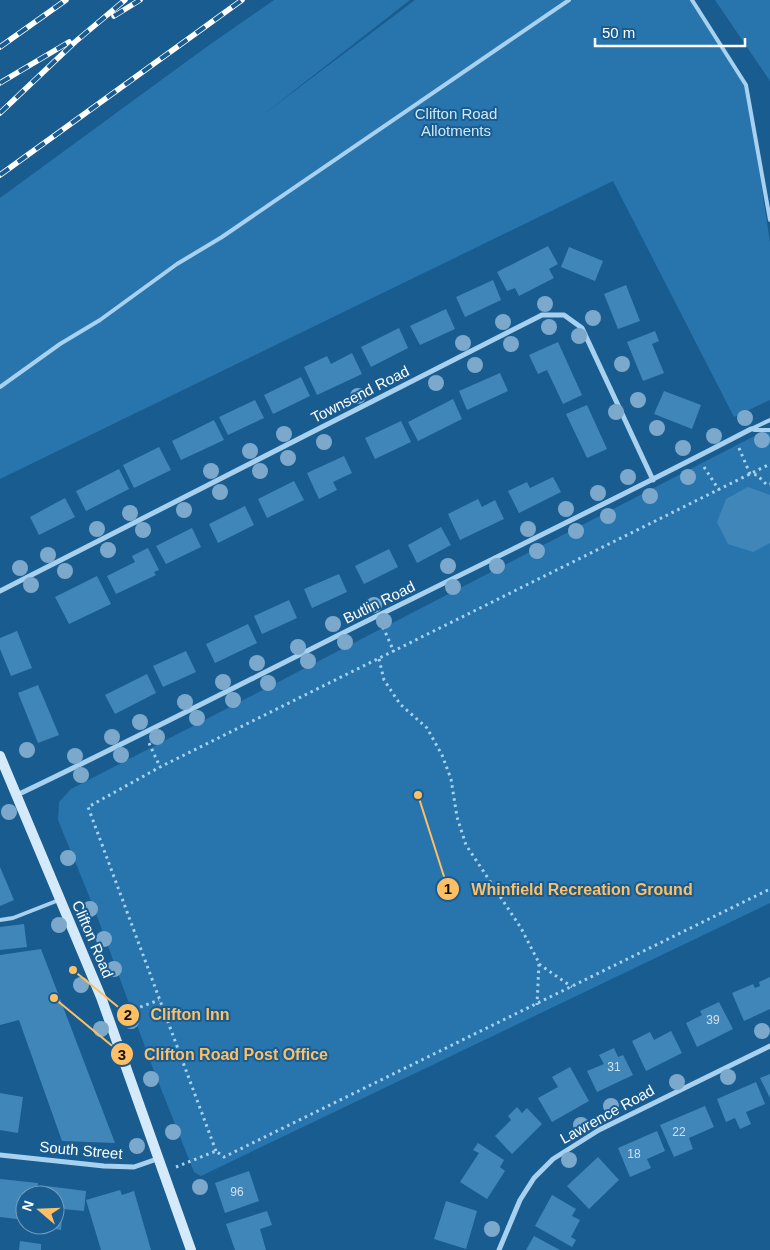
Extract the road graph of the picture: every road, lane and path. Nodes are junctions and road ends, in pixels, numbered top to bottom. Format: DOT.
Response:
graph roads {
  1 [pos="569,0"];
  2 [pos="692,0"];
  3 [pos="770,220"];
  4 [pos="0,387"];
  5 [pos="770,420"];
  6 [pos="752,430"];
  7 [pos="770,430"];
  8 [pos="735,438"];
  9 [pos="697,458"];
  10 [pos="770,464"];
  11 [pos="750,474"];
  12 [pos="653,480"];
  13 [pos="770,484"];
  14 [pos="719,490"];
  15 [pos="0,591"];
  16 [pos="379,615"];
  17 [pos="394,652"];
  18 [pos="379,659"];
  19 [pos="145,734"];
  20 [pos="0,756"];
  21 [pos="160,767"];
  22 [pos="17,795"];
  23 [pos="770,889"];
  24 [pos="61,900"];
  25 [pos="0,920"];
  26 [pos="539,964"];
  27 [pos="572,987"];
  28 [pos="159,1000"];
  29 [pos="537,1004"];
  30 [pos="108,1019"];
  31 [pos="770,1046"];
  32 [pos="216,1151"];
  33 [pos="0,1155"];
  34 [pos="160,1158"];
  35 [pos="164,1172"];
  36 [pos="191,1250"];
  37 [pos="499,1250"];
  1 -- 4 [label="lane"];
  2 -- 3 [label="lane"];
  5 -- 6 [label="lane"];
  6 -- 7 [label="lane"];
  6 -- 8 [label="street, Butlin Road"];
  8 -- 9 [label="street, Butlin Road"];
  8 -- 11 [label="path"];
  9 -- 12 [label="street, Butlin Road"];
  9 -- 14 [label="path"];
  10 -- 11 [label="path"];
  11 -- 13 [label="path"];
  11 -- 14 [label="path"];
  12 -- 15 [label="street, Townsend Road"];
  12 -- 16 [label="street, Butlin Road"];
  14 -- 17 [label="path"];
  16 -- 17 [label="path"];
  16 -- 19 [label="street, Butlin Road"];
  17 -- 18 [label="path"];
  18 -- 21 [label="path"];
  18 -- 26 [label="path"];
  19 -- 21 [label="path"];
  19 -- 22 [label="street, Butlin Road"];
  20 -- 22 [label="street, Clifton Road"];
  21 -- 28 [label="path"];
  22 -- 24 [label="street, Clifton Road"];
  23 -- 27 [label="path"];
  24 -- 25 [label="lane"];
  24 -- 30 [label="street, Clifton Road"];
  26 -- 27 [label="path"];
  26 -- 29 [label="path"];
  27 -- 29 [label="path"];
  28 -- 30 [label="path"];
  28 -- 32 [label="path"];
  29 -- 32 [label="path"];
  30 -- 34 [label="street, Clifton Road"];
  31 -- 37 [label="street, Lawrence Road"];
  32 -- 35 [label="path"];
  33 -- 34 [label="street, South Street"];
  34 -- 35 [label="street, Clifton Road"];
  35 -- 36 [label="street, Clifton Road"];
}
